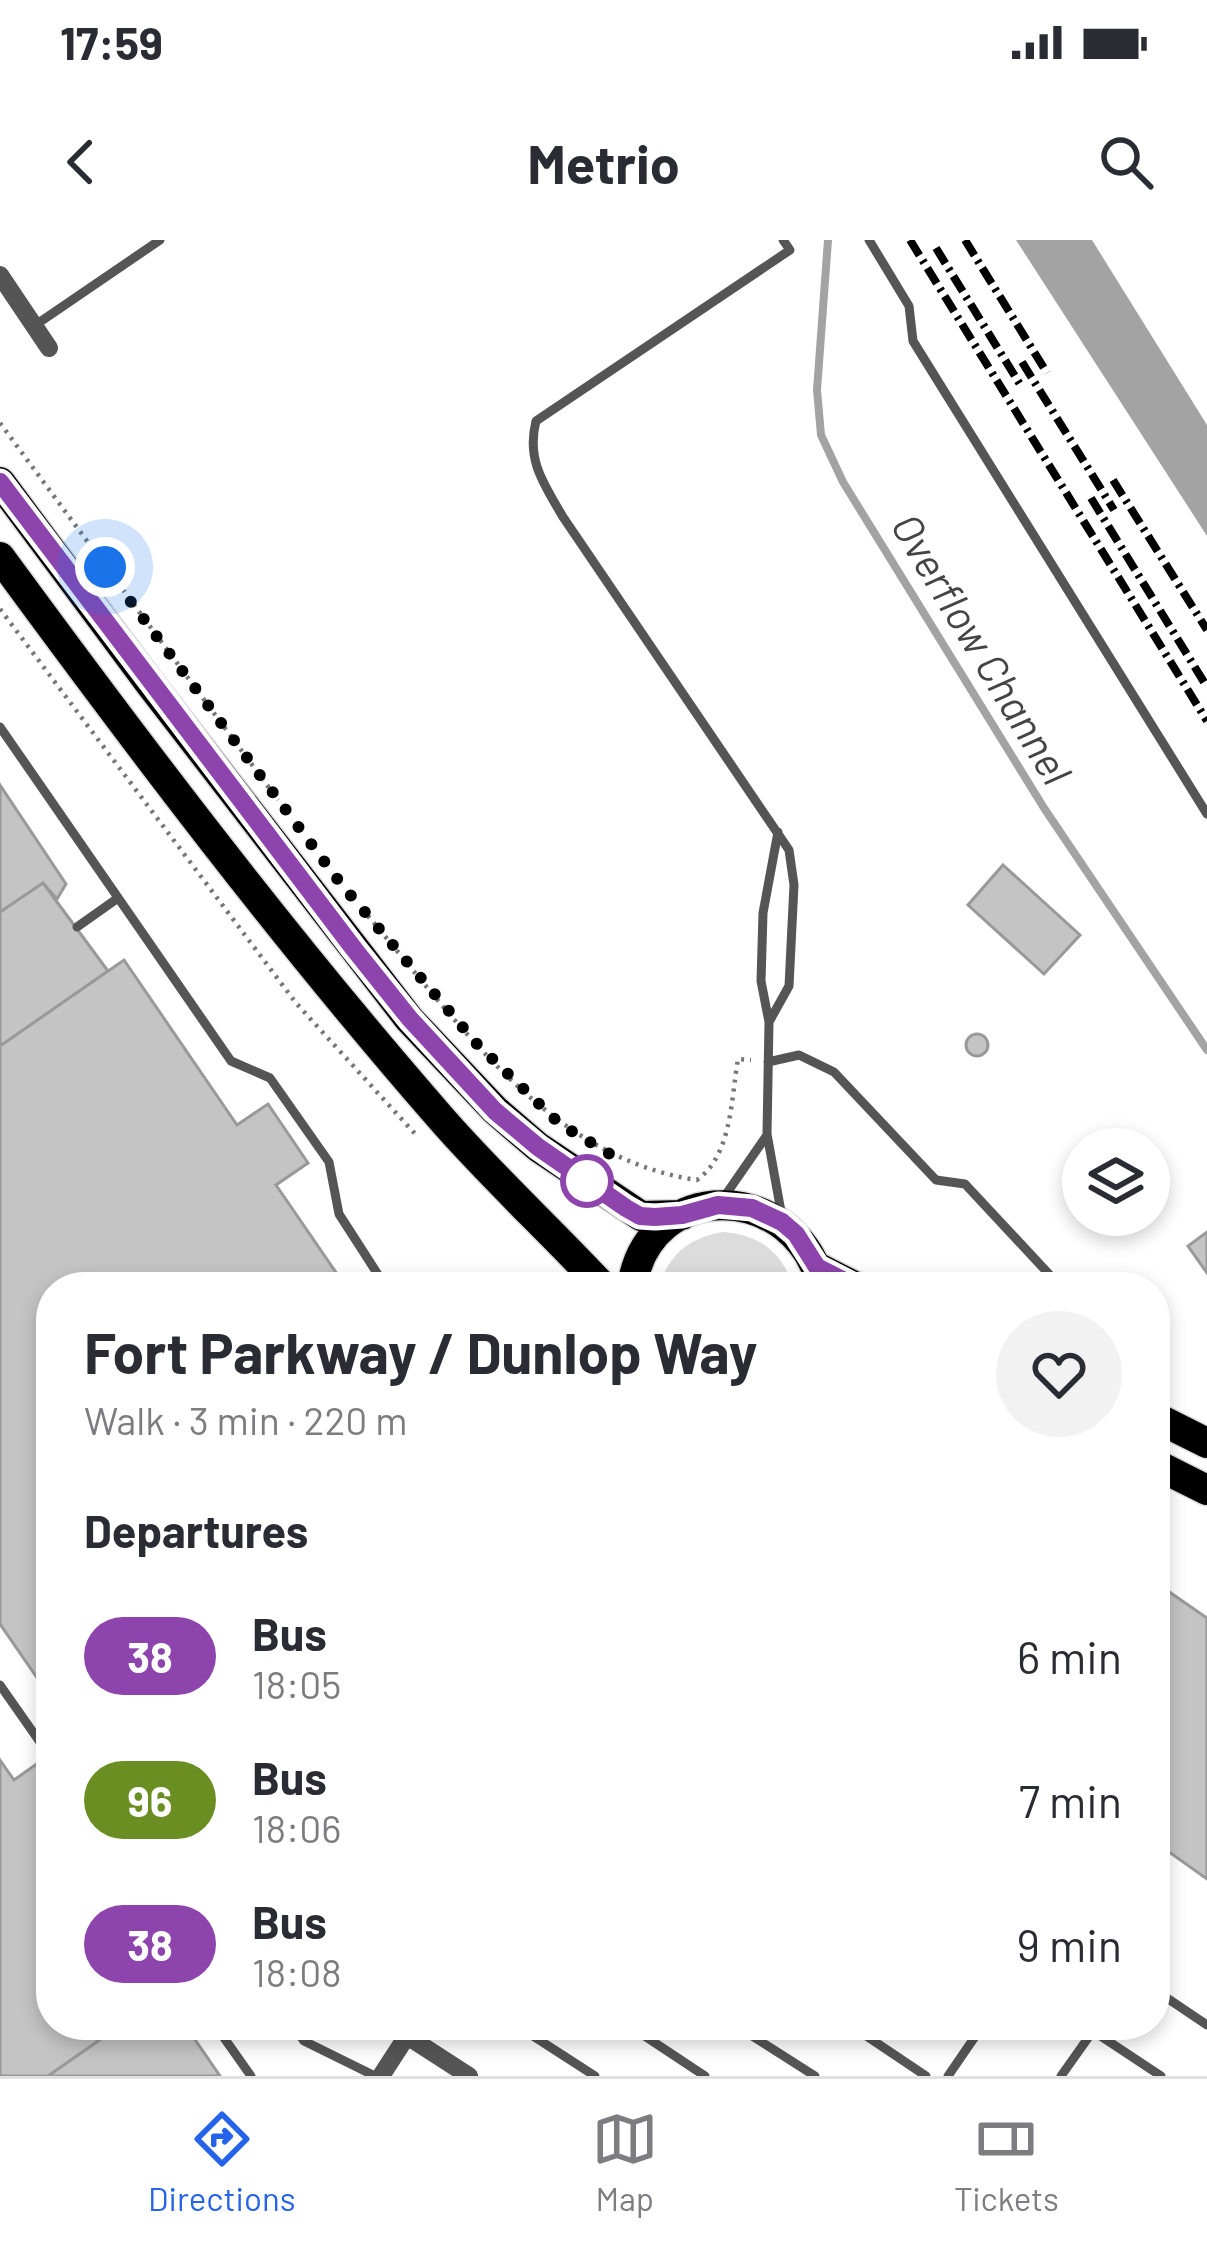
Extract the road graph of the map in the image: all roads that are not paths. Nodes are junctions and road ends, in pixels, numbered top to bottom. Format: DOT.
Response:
graph roads {
  1 [pos="160,240"];
  2 [pos="784,240"];
  3 [pos="869,240"];
  4 [pos="0,275"];
  5 [pos="34,326"];
  6 [pos="50,348"];
  7 [pos="0,482"];
  8 [pos="0,557"];
  9 [pos="0,727"];
  10 [pos="1207,814"];
  11 [pos="778,832"];
  12 [pos="118,898"];
  13 [pos="77,926"];
  14 [pos="769,1022"];
  15 [pos="768,1062"];
  16 [pos="767,1134"];
  17 [pos="718,1205"];
  18 [pos="682,1215"];
  19 [pos="782,1222"];
  20 [pos="376,1272"];
  21 [pos="589,1272"];
  22 [pos="636,1272"];
  23 [pos="817,1272"];
  24 [pos="1047,1272"];
  25 [pos="1170,1424"];
  26 [pos="1207,1443"];
  27 [pos="1170,1472"];
  28 [pos="1207,1490"];
  29 [pos="0,1685"];
  30 [pos="36,1736"];
  31 [pos="1170,2000"];
  32 [pos="1207,2024"];
  33 [pos="225,2040"];
  34 [pos="303,2040"];
  35 [pos="404,2040"];
  36 [pos="424,2040"];
  37 [pos="539,2040"];
  38 [pos="651,2040"];
  39 [pos="759,2040"];
  40 [pos="872,2040"];
  41 [pos="969,2040"];
  42 [pos="1086,2040"];
  43 [pos="1112,2040"];
  44 [pos="251,2076"];
  45 [pos="378,2076"];
  46 [pos="469,2076"];
  47 [pos="595,2076"];
  48 [pos="706,2076"];
  49 [pos="815,2076"];
  50 [pos="926,2076"];
  51 [pos="948,2076"];
  52 [pos="1061,2076"];
  53 [pos="1162,2076"];
  1 -- 5 [label="lane"];
  2 -- 11 [label="lane"];
  3 -- 10 [label="lane"];
  4 -- 5 [label="street"];
  5 -- 6 [label="street"];
  7 -- 18 [label="main road"];
  8 -- 21 [label="main road"];
  9 -- 12 [label="lane"];
  11 -- 14 [label="lane"];
  11 -- 14 [label="lane"];
  12 -- 13 [label="lane"];
  12 -- 20 [label="lane"];
  14 -- 15 [label="lane"];
  15 -- 16 [label="lane"];
  15 -- 24 [label="lane"];
  16 -- 17 [label="lane"];
  16 -- 19 [label="lane"];
  17 -- 18 [label="main road"];
  17 -- 19 [label="main road"];
  18 -- 22 [label="main road"];
  19 -- 23 [label="main road"];
  25 -- 26 [label="main road"];
  27 -- 28 [label="main road"];
  29 -- 30 [label="lane"];
  31 -- 32 [label="lane"];
  33 -- 44 [label="lane"];
  34 -- 45 [label="lane"];
  35 -- 45 [label="street"];
  36 -- 46 [label="street"];
  37 -- 47 [label="lane"];
  38 -- 48 [label="lane"];
  39 -- 49 [label="lane"];
  40 -- 50 [label="lane"];
  41 -- 51 [label="lane"];
  42 -- 52 [label="lane"];
  43 -- 53 [label="lane"];
}
